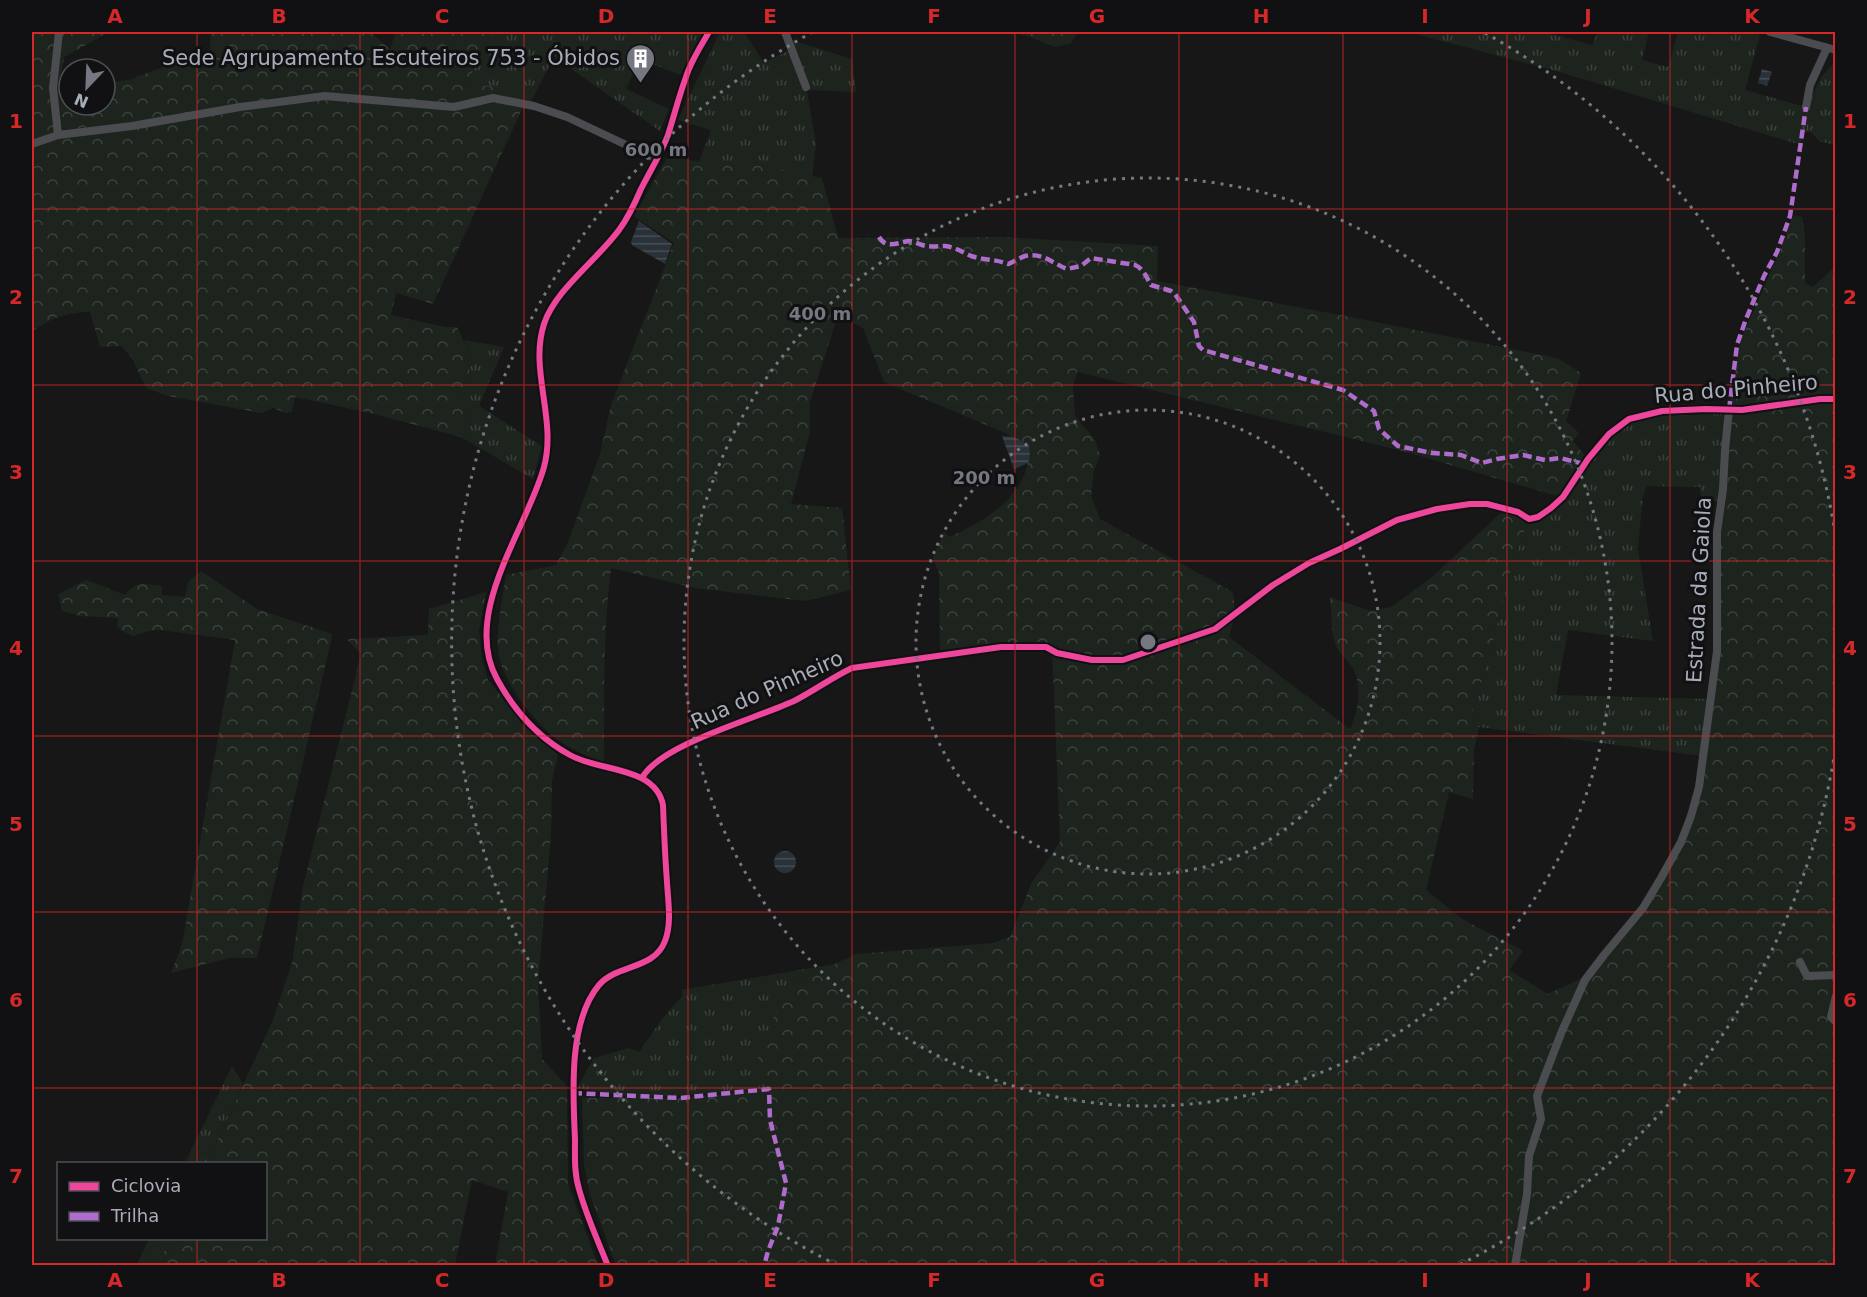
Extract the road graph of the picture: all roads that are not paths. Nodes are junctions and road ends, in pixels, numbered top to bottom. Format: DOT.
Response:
graph roads {
  1 [pos="59,32"];
  2 [pos="709,32"];
  3 [pos="785,32"];
  4 [pos="1772,32"];
  5 [pos="1831,49"];
  6 [pos="806,87"];
  7 [pos="1806,107"];
  8 [pos="58,135"];
  9 [pos="32,144"];
  10 [pos="656,159"];
  11 [pos="1836,399"];
  12 [pos="1729,410"];
  13 [pos="642,778"];
  14 [pos="1800,962"];
  15 [pos="1836,975"];
  16 [pos="1836,996"];
  17 [pos="1836,1022"];
  18 [pos="608,1266"];
  19 [pos="1515,1266"];
  1 -- 8 [label="street"];
  2 -- 10 [label="street"];
  3 -- 6 [label="street"];
  4 -- 5 [label="street"];
  5 -- 7 [label="street"];
  8 -- 9 [label="street"];
  8 -- 10 [label="street"];
  10 -- 13 [label="street"];
  11 -- 12 [label="street, Rua do Pinheiro"];
  12 -- 13 [label="street, Rua do Pinheiro"];
  12 -- 19 [label="street, Estrada da Gaiola"];
  13 -- 18 [label="street"];
  14 -- 15 [label="street"];
  16 -- 17 [label="street"];
}
